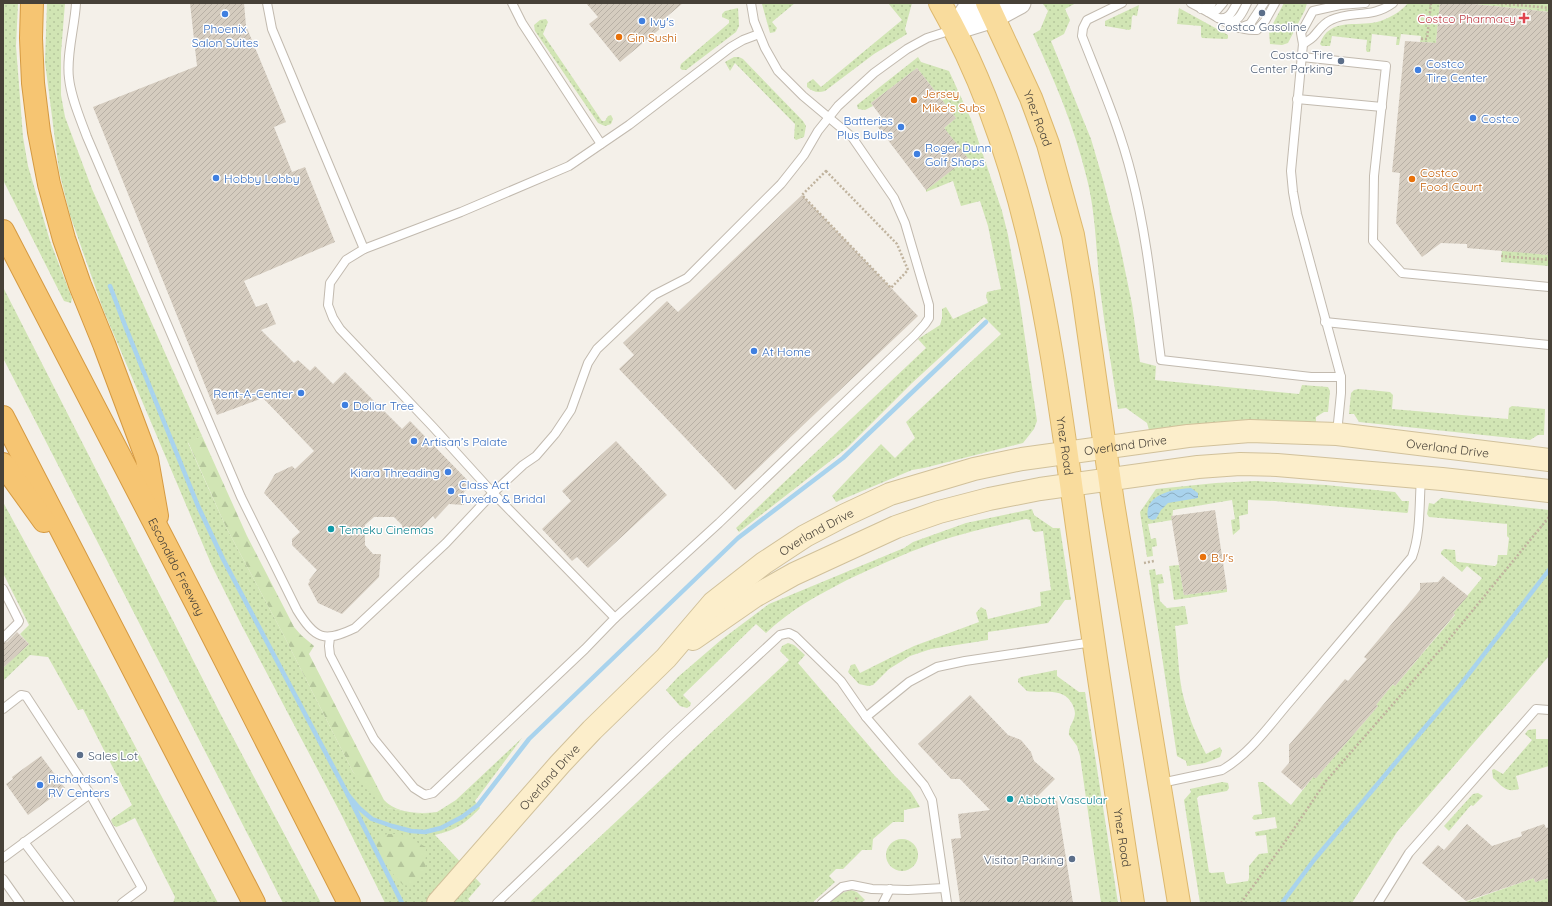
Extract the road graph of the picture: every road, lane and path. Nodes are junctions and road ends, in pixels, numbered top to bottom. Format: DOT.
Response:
graph roads {
  1 [pos="32,3"];
  2 [pos="76,3"];
  3 [pos="267,3"];
  4 [pos="512,3"];
  5 [pos="751,3"];
  6 [pos="940,3"];
  7 [pos="972,3"];
  8 [pos="1020,3"];
  9 [pos="1122,3"];
  10 [pos="1191,3"];
  11 [pos="1212,3"];
  12 [pos="1223,3"];
  13 [pos="1237,3"];
  14 [pos="1248,3"];
  15 [pos="1264,3"];
  16 [pos="1275,3"];
  17 [pos="1364,3"];
  18 [pos="1393,3"];
  19 [pos="1431,3"];
  20 [pos="1498,3"];
  21 [pos="1313,7"];
  22 [pos="1549,8"];
  23 [pos="990,10"];
  24 [pos="1205,10"];
  25 [pos="1220,19"];
  26 [pos="1239,28"];
  27 [pos="955,29"];
  28 [pos="759,34"];
  29 [pos="1421,39"];
  30 [pos="1303,44"];
  31 [pos="1302,57"];
  32 [pos="1297,99"];
  33 [pos="1382,107"];
  34 [pos="829,117"];
  35 [pos="601,144"];
  36 [pos="802,195"];
  37 [pos="3,231"];
  38 [pos="364,249"];
  39 [pos="1501,256"];
  40 [pos="1549,260"];
  41 [pos="1549,287"];
  42 [pos="1325,322"];
  43 [pos="1549,345"];
  44 [pos="1341,377"];
  45 [pos="3,417"];
  46 [pos="1337,434"];
  47 [pos="1106,448"];
  48 [pos="1066,452"];
  49 [pos="1549,460"];
  50 [pos="3,464"];
  51 [pos="1326,469"];
  52 [pos="1549,470"];
  53 [pos="1422,478"];
  54 [pos="1110,480"];
  55 [pos="1071,485"];
  56 [pos="1549,491"];
  57 [pos="493,493"];
  58 [pos="1549,517"];
  59 [pos="161,537"];
  60 [pos="1154,561"];
  61 [pos="1144,563"];
  62 [pos="86,580"];
  63 [pos="3,589"];
  64 [pos="615,618"];
  65 [pos="330,637"];
  66 [pos="3,638"];
  67 [pos="1094,642"];
  68 [pos="666,658"];
  69 [pos="3,709"];
  70 [pos="1549,710"];
  71 [pos="866,717"];
  72 [pos="1160,783"];
  73 [pos="90,794"];
  74 [pos="24,842"];
  75 [pos="3,858"];
  76 [pos="3,879"];
  77 [pos="944,888"];
  78 [pos="890,889"];
  79 [pos="20,903"];
  80 [pos="70,903"];
  81 [pos="122,903"];
  82 [pos="254,903"];
  83 [pos="349,903"];
  84 [pos="438,903"];
  85 [pos="497,903"];
  86 [pos="822,903"];
  87 [pos="883,903"];
  88 [pos="947,903"];
  89 [pos="1133,903"];
  90 [pos="1179,903"];
  91 [pos="1241,903"];
  92 [pos="1378,903"];
  1 -- 59 [label="highway"];
  2 -- 65 [label="lane"];
  3 -- 38 [label="lane"];
  4 -- 35 [label="lane"];
  5 -- 28 [label="lane"];
  6 -- 27 [label="main road, Ynez Road"];
  7 -- 27 [label="street"];
  8 -- 23 [label="street"];
  9 -- 44 [label="lane"];
  10 -- 24 [label="lane"];
  11 -- 24 [label="lane"];
  12 -- 24 [label="lane"];
  13 -- 25 [label="lane"];
  14 -- 25 [label="lane"];
  15 -- 26 [label="lane"];
  16 -- 26 [label="lane"];
  17 -- 21 [label="lane"];
  18 -- 30 [label="lane"];
  19 -- 29 [label="path"];
  20 -- 22 [label="path"];
  21 -- 30 [label="lane"];
  23 -- 27 [label="street"];
  23 -- 47 [label="main road, Ynez Road"];
  24 -- 25 [label="lane"];
  25 -- 26 [label="lane"];
  27 -- 34 [label="lane"];
  27 -- 48 [label="main road, Ynez Road"];
  28 -- 34 [label="lane"];
  28 -- 35 [label="lane"];
  30 -- 31 [label="lane"];
  31 -- 32 [label="lane"];
  31 -- 33 [label="lane"];
  32 -- 33 [label="lane"];
  32 -- 42 [label="lane"];
  33 -- 41 [label="lane"];
  34 -- 57 [label="lane"];
  34 -- 64 [label="lane"];
  35 -- 38 [label="lane"];
  36 -- 36 [label="path"];
  37 -- 59 [label="highway, Escondido Freeway"];
  38 -- 57 [label="lane"];
  39 -- 40 [label="path"];
  42 -- 43 [label="lane"];
  42 -- 44 [label="lane"];
  44 -- 46 [label="lane"];
  45 -- 62 [label="highway"];
  46 -- 47 [label="main road, Overland Drive"];
  46 -- 49 [label="main road, Overland Drive"];
  47 -- 48 [label="main road, Overland Drive"];
  47 -- 54 [label="main road, Ynez Road"];
  48 -- 55 [label="main road, Ynez Road"];
  48 -- 68 [label="main road, Overland Drive"];
  50 -- 62 [label="highway"];
  51 -- 52 [label="main road"];
  51 -- 53 [label="main road, Overland Drive"];
  51 -- 54 [label="main road, Overland Drive"];
  53 -- 56 [label="main road, Overland Drive"];
  53 -- 72 [label="lane"];
  54 -- 55 [label="main road, Overland Drive"];
  54 -- 72 [label="main road, Ynez Road"];
  55 -- 67 [label="main road, Ynez Road"];
  55 -- 68 [label="main road, Overland Drive"];
  57 -- 64 [label="lane"];
  57 -- 65 [label="lane"];
  58 -- 91 [label="path"];
  59 -- 83 [label="highway, Escondido Freeway"];
  60 -- 61 [label="path"];
  62 -- 82 [label="highway"];
  63 -- 66 [label="lane"];
  64 -- 65 [label="lane"];
  67 -- 71 [label="lane"];
  67 -- 89 [label="main road, Ynez Road"];
  68 -- 84 [label="main road, Overland Drive"];
  69 -- 73 [label="lane"];
  70 -- 92 [label="lane"];
  71 -- 77 [label="lane"];
  71 -- 85 [label="lane"];
  72 -- 90 [label="main road, Ynez Road"];
  73 -- 74 [label="lane"];
  73 -- 81 [label="lane"];
  74 -- 75 [label="lane"];
  74 -- 80 [label="lane"];
  76 -- 79 [label="lane"];
  77 -- 78 [label="lane"];
  77 -- 88 [label="lane"];
  78 -- 86 [label="lane"];
  78 -- 87 [label="lane"];
}
